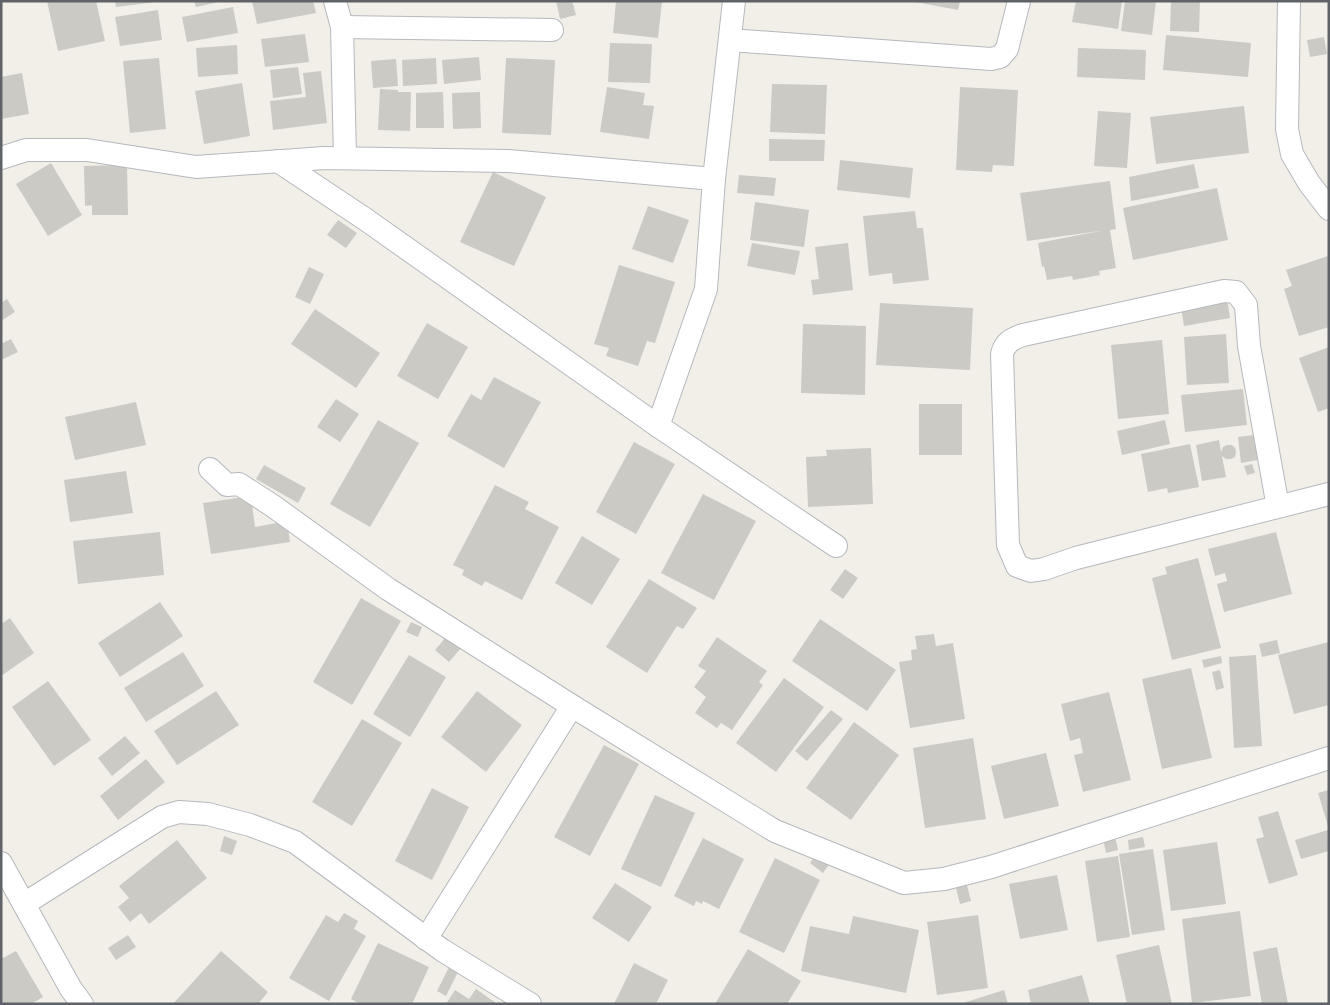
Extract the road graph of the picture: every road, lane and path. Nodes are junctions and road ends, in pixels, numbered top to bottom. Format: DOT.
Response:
graph roads {
  1 [pos="335,1"];
  2 [pos="734,1"];
  3 [pos="1019,1"];
  4 [pos="1289,1"];
  5 [pos="342,27"];
  6 [pos="552,30"];
  7 [pos="730,40"];
  8 [pos="1,158"];
  9 [pos="345,158"];
  10 [pos="278,161"];
  11 [pos="714,179"];
  12 [pos="1329,209"];
  13 [pos="658,426"];
  14 [pos="210,469"];
  15 [pos="1329,494"];
  16 [pos="1278,506"];
  17 [pos="836,546"];
  18 [pos="572,706"];
  19 [pos="1329,758"];
  20 [pos="1,863"];
  21 [pos="24,904"];
  22 [pos="426,939"];
  23 [pos="82,1004"];
  24 [pos="530,1004"];
  1 -- 5 [label="street"];
  2 -- 7 [label="street"];
  3 -- 7 [label="street"];
  4 -- 12 [label="street"];
  5 -- 6 [label="street"];
  5 -- 9 [label="street"];
  7 -- 11 [label="street"];
  8 -- 10 [label="street"];
  9 -- 10 [label="street"];
  9 -- 11 [label="street"];
  10 -- 13 [label="street"];
  11 -- 13 [label="street"];
  13 -- 17 [label="street"];
  14 -- 18 [label="street"];
  15 -- 16 [label="street"];
  16 -- 16 [label="street"];
  18 -- 19 [label="street"];
  18 -- 22 [label="street"];
  20 -- 21 [label="street"];
  21 -- 22 [label="street"];
  21 -- 23 [label="street"];
  22 -- 24 [label="street"];
}
